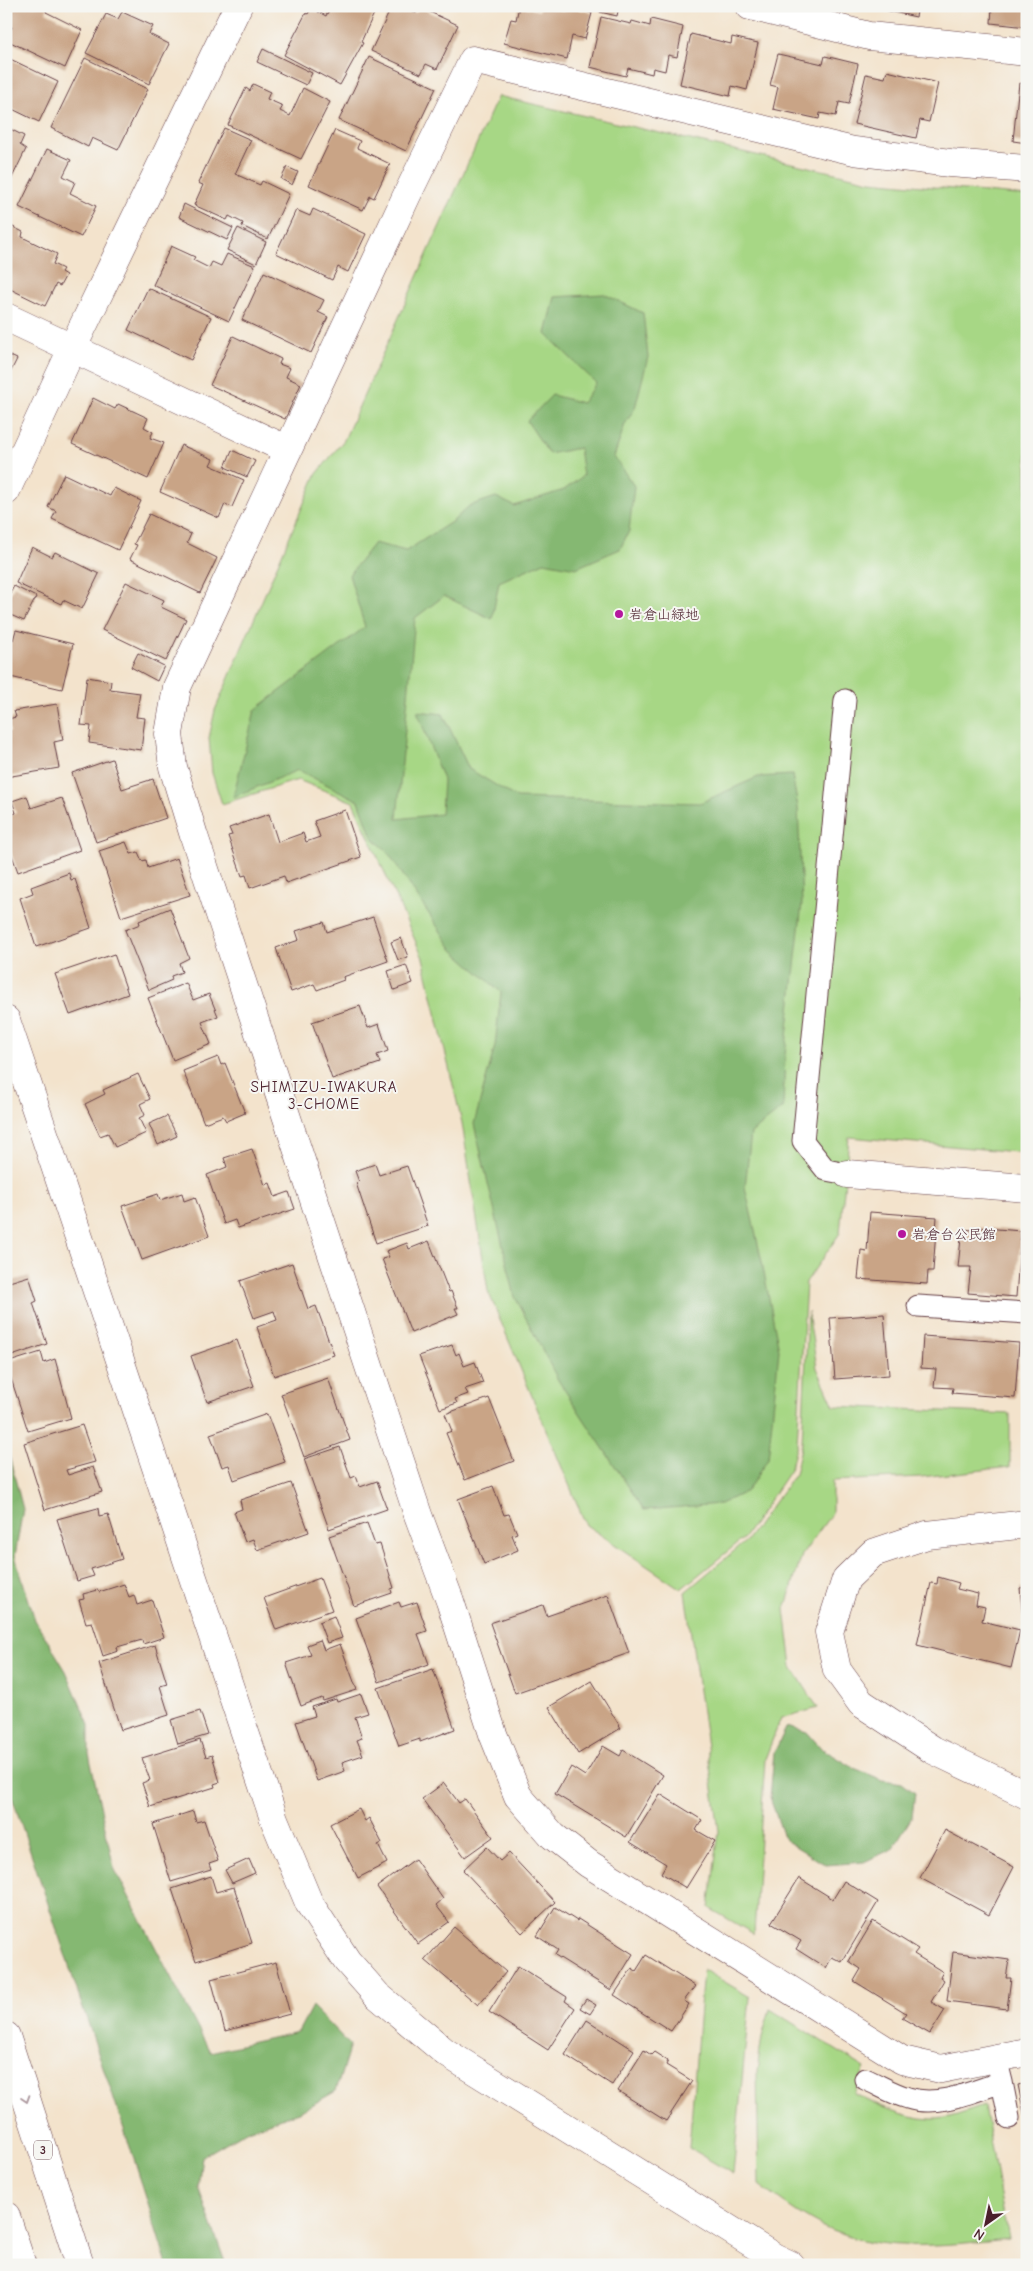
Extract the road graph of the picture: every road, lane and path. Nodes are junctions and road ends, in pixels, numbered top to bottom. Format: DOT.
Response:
graph roads {
  1 [pos="238,6"];
  2 [pos="750,6"];
  3 [pos="1027,52"];
  4 [pos="1027,169"];
  5 [pos="6,317"];
  6 [pos="72,349"];
  7 [pos="288,450"];
  8 [pos="6,491"];
  9 [pos="845,700"];
  10 [pos="6,1020"];
  11 [pos="847,1174"];
  12 [pos="1027,1188"];
  13 [pos="918,1306"];
  14 [pos="1027,1312"];
  15 [pos="1027,1524"];
  16 [pos="1027,1796"];
  17 [pos="6,2036"];
  18 [pos="1027,2052"];
  19 [pos="999,2070"];
  20 [pos="865,2079"];
  21 [pos="1009,2118"];
  22 [pos="6,2216"];
  23 [pos="22,2265"];
  24 [pos="80,2265"];
  25 [pos="791,2265"];
  1 -- 6 [label="main road"];
  2 -- 3 [label="main road"];
  4 -- 7 [label="main road"];
  5 -- 6 [label="main road"];
  6 -- 7 [label="main road"];
  6 -- 8 [label="main road"];
  7 -- 19 [label="main road"];
  9 -- 11 [label="lane"];
  10 -- 25 [label="main road"];
  11 -- 12 [label="main road"];
  13 -- 14 [label="lane"];
  15 -- 16 [label="main road"];
  17 -- 24 [label="main road, 3, one-way"];
  18 -- 19 [label="main road"];
  19 -- 20 [label="lane"];
  19 -- 21 [label="lane"];
  22 -- 23 [label="main road"];
}
